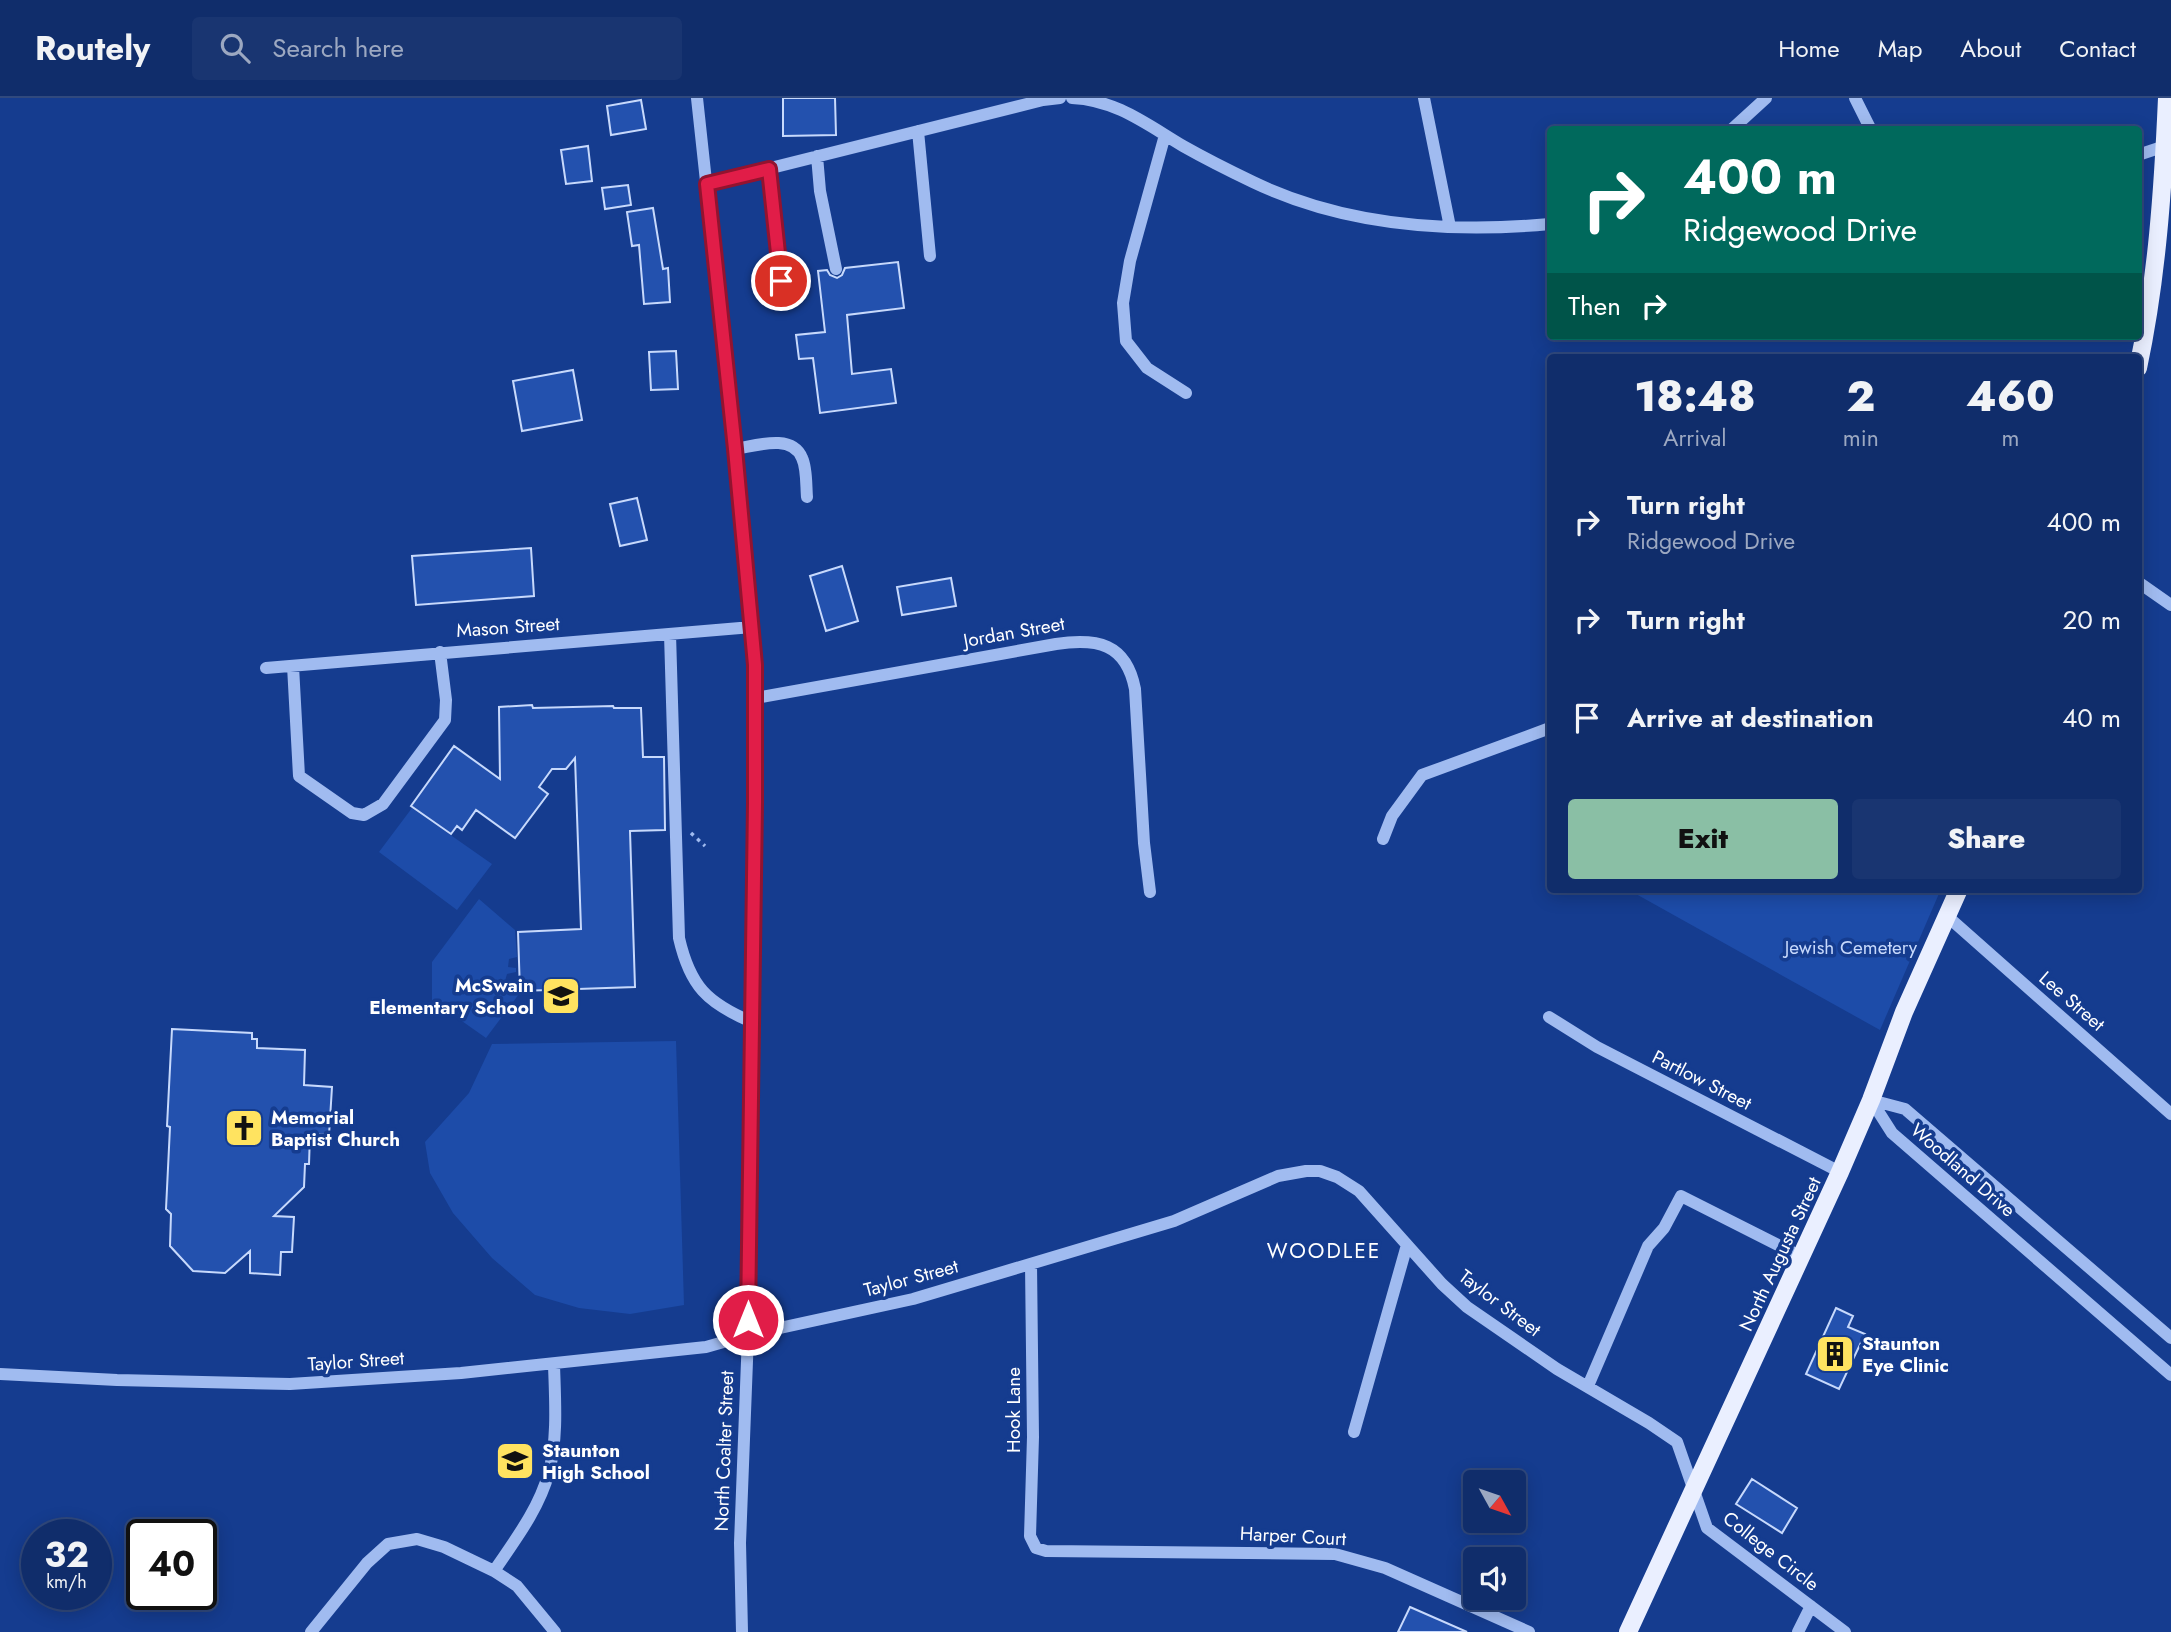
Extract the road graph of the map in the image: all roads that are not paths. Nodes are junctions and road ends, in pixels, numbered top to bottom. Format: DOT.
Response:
graph roads {
  1 [pos="696,98"];
  2 [pos="1060,98"];
  3 [pos="1072,98"];
  4 [pos="1424,98"];
  5 [pos="1766,98"];
  6 [pos="1855,98"];
  7 [pos="2167,98"];
  8 [pos="1735,126"];
  9 [pos="1869,126"];
  10 [pos="918,131"];
  11 [pos="1165,135"];
  12 [pos="2165,146"];
  13 [pos="2142,154"];
  14 [pos="817,156"];
  15 [pos="769,169"];
  16 [pos="707,184"];
  17 [pos="1547,224"];
  18 [pos="1450,227"];
  19 [pos="930,256"];
  20 [pos="836,269"];
  21 [pos="781,281"];
  22 [pos="2141,354"];
  23 [pos="1186,393"];
  24 [pos="735,449"];
  25 [pos="807,497"];
  26 [pos="2142,585"];
  27 [pos="2171,605"];
  28 [pos="752,627"];
  29 [pos="670,634"];
  30 [pos="440,652"];
  31 [pos="293,666"];
  32 [pos="266,668"];
  33 [pos="756,698"];
  34 [pos="1547,729"];
  35 [pos="1383,838"];
  36 [pos="1150,892"];
  37 [pos="1957,893"];
  38 [pos="1947,916"];
  39 [pos="1549,1017"];
  40 [pos="752,1021"];
  41 [pos="1871,1100"];
  42 [pos="2171,1114"];
  43 [pos="1840,1172"];
  44 [pos="1407,1245"];
  45 [pos="1802,1257"];
  46 [pos="1031,1264"];
  47 [pos="748,1335"];
  48 [pos="2171,1338"];
  49 [pos="554,1364"];
  50 [pos="0,1374"];
  51 [pos="2171,1375"];
  52 [pos="1588,1386"];
  53 [pos="1354,1432"];
  54 [pos="1694,1486"];
  55 [pos="1040,1550"];
  56 [pos="494,1571"];
  57 [pos="1811,1606"];
  58 [pos="312,1632"];
  59 [pos="555,1632"];
  60 [pos="742,1632"];
  61 [pos="1529,1632"];
  62 [pos="1628,1632"];
  63 [pos="1798,1632"];
  64 [pos="1845,1632"];
  1 -- 16 [label="street, North Coalter Street"];
  2 -- 10 [label="street"];
  3 -- 11 [label="street"];
  4 -- 18 [label="street"];
  5 -- 8 [label="street"];
  6 -- 9 [label="street"];
  7 -- 12 [label="main road"];
  10 -- 14 [label="street"];
  10 -- 19 [label="street"];
  11 -- 18 [label="street"];
  11 -- 23 [label="street"];
  12 -- 13 [label="street"];
  12 -- 22 [label="main road"];
  14 -- 15 [label="street"];
  14 -- 20 [label="street"];
  15 -- 16 [label="street"];
  15 -- 21 [label="street"];
  16 -- 24 [label="street, North Coalter Street"];
  17 -- 18 [label="street"];
  24 -- 25 [label="street"];
  24 -- 28 [label="street, North Coalter Street"];
  26 -- 27 [label="street"];
  28 -- 29 [label="street, Mason Street"];
  28 -- 33 [label="street, North Coalter Street"];
  29 -- 30 [label="street, Mason Street"];
  29 -- 40 [label="street"];
  30 -- 31 [label="street, Mason Street"];
  30 -- 31 [label="street"];
  31 -- 32 [label="street, Mason Street"];
  33 -- 36 [label="street, Jordan Street"];
  33 -- 40 [label="street, North Coalter Street"];
  34 -- 35 [label="street"];
  37 -- 38 [label="main road, North Augusta Street"];
  38 -- 41 [label="main road, North Augusta Street"];
  38 -- 42 [label="street, Lee Street"];
  39 -- 43 [label="street, Partlow Street"];
  40 -- 47 [label="street, North Coalter Street"];
  41 -- 43 [label="main road, North Augusta Street"];
  41 -- 48 [label="street, Woodland Drive"];
  41 -- 51 [label="street, Woodland Drive"];
  43 -- 45 [label="main road, North Augusta Street"];
  44 -- 46 [label="street, Taylor Street"];
  44 -- 52 [label="street, Taylor Street"];
  44 -- 53 [label="street"];
  45 -- 52 [label="street"];
  45 -- 54 [label="main road, North Augusta Street"];
  46 -- 47 [label="street, Taylor Street"];
  46 -- 55 [label="street, Hook Lane"];
  47 -- 49 [label="street, Taylor Street"];
  47 -- 60 [label="street, North Coalter Street"];
  49 -- 50 [label="street, Taylor Street"];
  49 -- 56 [label="street"];
  52 -- 54 [label="street, Taylor Street"];
  54 -- 57 [label="street, College Circle"];
  54 -- 62 [label="main road, North Augusta Street"];
  55 -- 61 [label="street, Harper Court"];
  56 -- 58 [label="street"];
  56 -- 59 [label="street"];
  57 -- 63 [label="street"];
  57 -- 64 [label="street, College Circle"];
}
